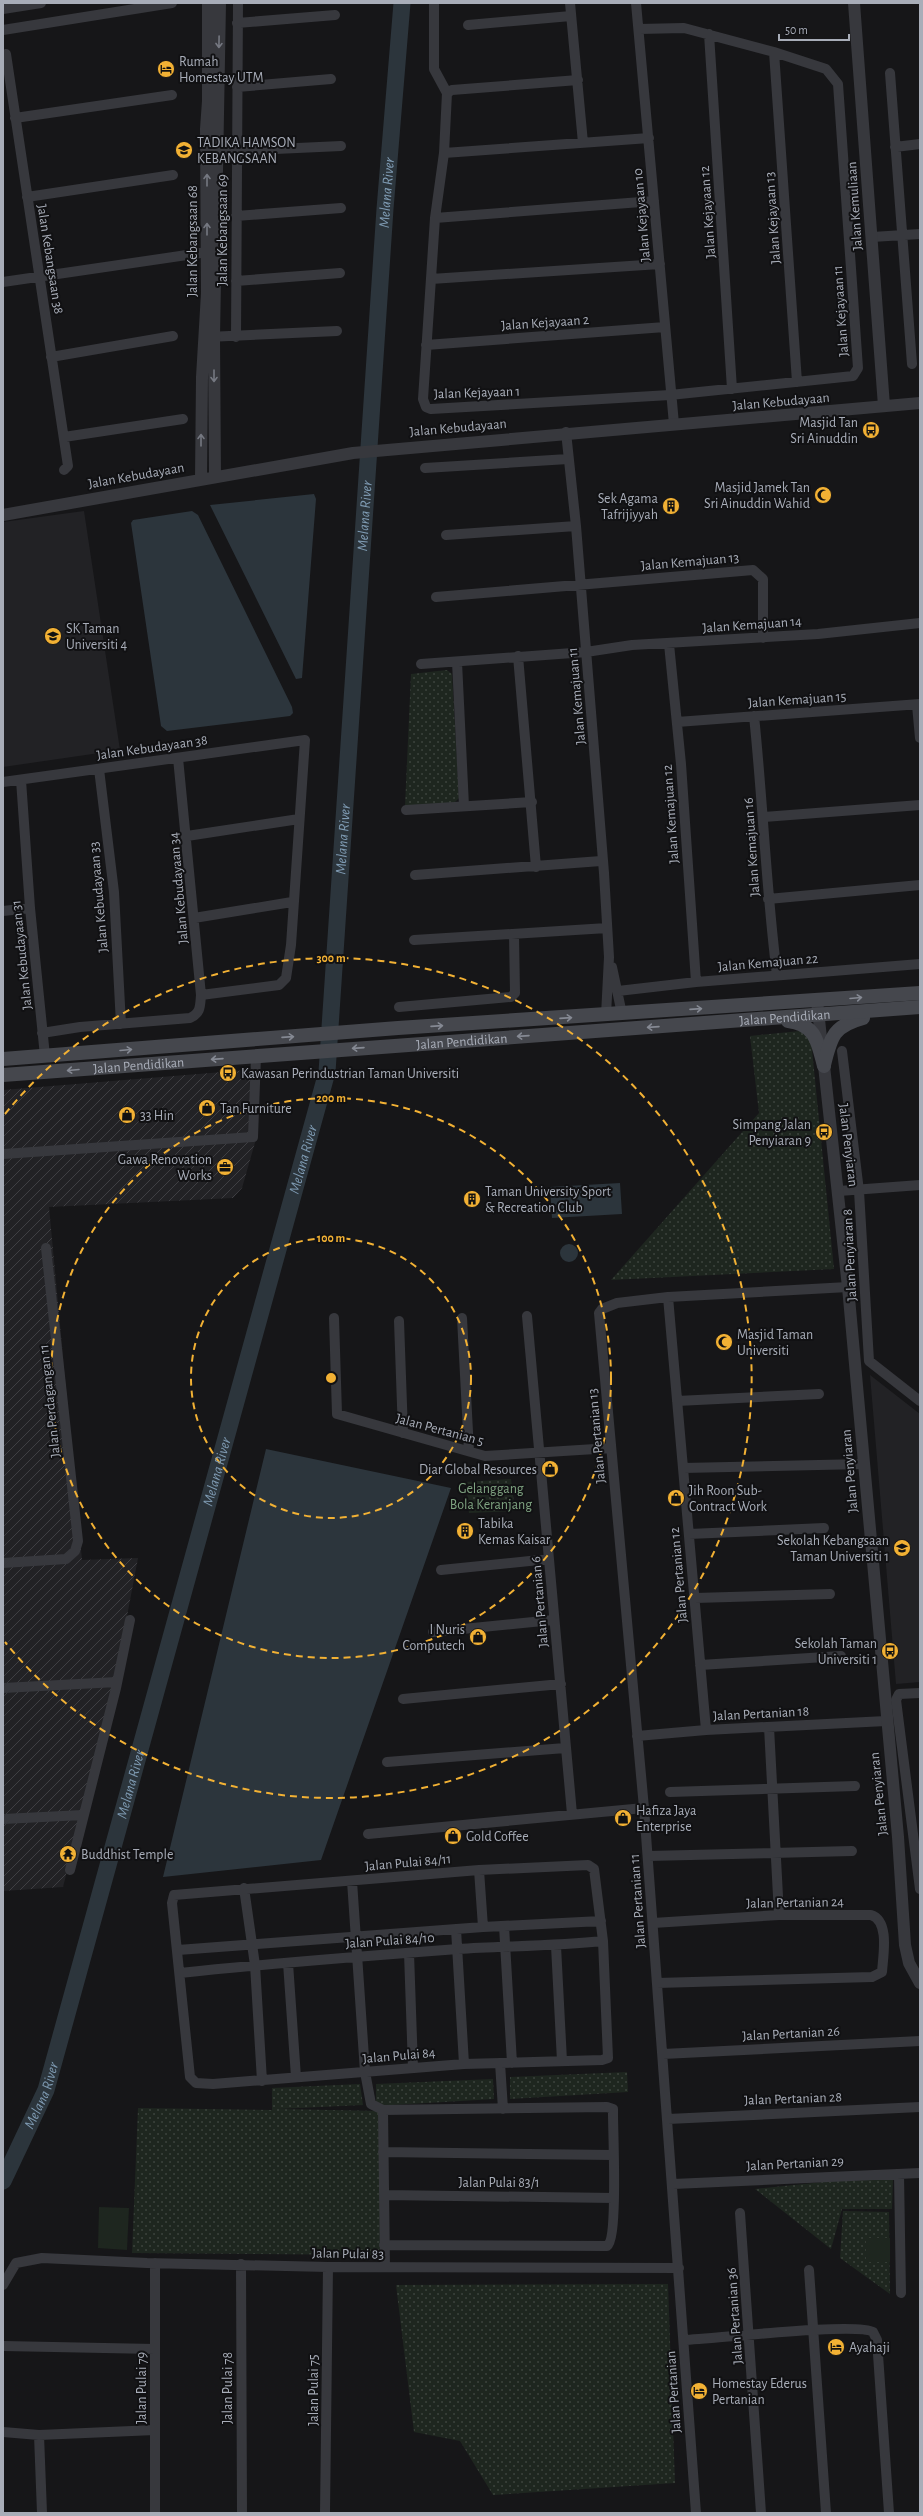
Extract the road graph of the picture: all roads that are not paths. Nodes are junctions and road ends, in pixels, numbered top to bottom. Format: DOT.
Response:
graph roads {
  1 [pos="41,3"];
  2 [pos="172,3"];
  3 [pos="208,3"];
  4 [pos="220,3"];
  5 [pos="238,3"];
  6 [pos="434,3"];
  7 [pos="570,3"];
  8 [pos="636,3"];
  9 [pos="854,3"];
  10 [pos="4,7"];
  11 [pos="335,15"];
  12 [pos="571,16"];
  13 [pos="237,23"];
  14 [pos="468,25"];
  15 [pos="639,29"];
  16 [pos="3,30"];
  17 [pos="709,34"];
  18 [pos="774,52"];
  19 [pos="6,54"];
  20 [pos="890,73"];
  21 [pos="331,79"];
  22 [pos="578,80"];
  23 [pos="237,87"];
  24 [pos="447,93"];
  25 [pos="172,95"];
  26 [pos="15,118"];
  27 [pos="649,138"];
  28 [pos="583,143"];
  29 [pos="920,144"];
  30 [pos="341,146"];
  31 [pos="895,147"];
  32 [pos="212,152"];
  33 [pos="237,152"];
  34 [pos="444,153"];
  35 [pos="173,175"];
  36 [pos="27,197"];
  37 [pos="654,201"];
  38 [pos="342,208"];
  39 [pos="236,216"];
  40 [pos="435,218"];
  41 [pos="920,234"];
  42 [pos="901,236"];
  43 [pos="872,237"];
  44 [pos="212,251"];
  45 [pos="660,264"];
  46 [pos="340,273"];
  47 [pos="39,277"];
  48 [pos="431,279"];
  49 [pos="236,281"];
  50 [pos="3,282"];
  51 [pos="665,328"];
  52 [pos="338,331"];
  53 [pos="173,336"];
  54 [pos="209,337"];
  55 [pos="236,337"];
  56 [pos="426,345"];
  57 [pos="51,357"];
  58 [pos="912,364"];
  59 [pos="797,382"];
  60 [pos="732,389"];
  61 [pos="670,395"];
  62 [pos="920,403"];
  63 [pos="884,406"];
  64 [pos="183,419"];
  65 [pos="674,424"];
  66 [pos="566,432"];
  67 [pos="64,437"];
  68 [pos="568,459"];
  69 [pos="425,468"];
  70 [pos="65,469"];
  71 [pos="215,477"];
  72 [pos="201,479"];
  73 [pos="3,515"];
  74 [pos="576,526"];
  75 [pos="446,535"];
  76 [pos="581,585"];
  77 [pos="436,597"];
  78 [pos="920,623"];
  79 [pos="763,638"];
  80 [pos="669,644"];
  81 [pos="586,652"];
  82 [pos="518,656"];
  83 [pos="457,662"];
  84 [pos="421,664"];
  85 [pos="919,704"];
  86 [pos="754,716"];
  87 [pos="676,722"];
  88 [pos="920,738"];
  89 [pos="178,758"];
  90 [pos="99,769"];
  91 [pos="21,780"];
  92 [pos="3,782"];
  93 [pos="532,802"];
  94 [pos="920,804"];
  95 [pos="464,806"];
  96 [pos="406,810"];
  97 [pos="764,817"];
  98 [pos="299,819"];
  99 [pos="187,836"];
  100 [pos="602,861"];
  101 [pos="536,867"];
  102 [pos="415,875"];
  103 [pos="920,885"];
  104 [pos="768,899"];
  105 [pos="292,902"];
  106 [pos="30,908"];
  107 [pos="3,911"];
  108 [pos="194,918"];
  109 [pos="607,928"];
  110 [pos="514,935"];
  111 [pos="414,940"];
  112 [pos="609,958"];
  113 [pos="920,964"];
  114 [pos="777,975"];
  115 [pos="696,982"];
  116 [pos="618,991"];
  117 [pos="920,992"];
  118 [pos="201,995"];
  119 [pos="817,1001"];
  120 [pos="399,1007"];
  121 [pos="920,1007"];
  122 [pos="894,1009"];
  123 [pos="622,1014"];
  124 [pos="606,1015"];
  125 [pos="819,1015"];
  126 [pos="748,1020"];
  127 [pos="120,1024"];
  128 [pos="42,1033"];
  129 [pos="842,1051"];
  130 [pos="45,1056"];
  131 [pos="256,1056"];
  132 [pos="3,1059"];
  133 [pos="824,1066"];
  134 [pos="3,1075"];
  135 [pos="3,1154"];
  136 [pos="920,1185"];
  137 [pos="839,1191"];
  138 [pos="859,1191"];
  139 [pos="46,1248"];
  140 [pos="848,1287"];
  141 [pos="668,1297"];
  142 [pos="527,1316"];
  143 [pos="334,1318"];
  144 [pos="462,1318"];
  145 [pos="399,1321"];
  146 [pos="819,1394"];
  147 [pos="677,1401"];
  148 [pos="920,1401"];
  149 [pos="403,1433"];
  150 [pos="611,1448"];
  151 [pos="468,1451"];
  152 [pos="540,1453"];
  153 [pos="864,1464"];
  154 [pos="683,1468"];
  155 [pos="824,1528"];
  156 [pos="689,1534"];
  157 [pos="549,1559"];
  158 [pos="3,1563"];
  159 [pos="441,1570"];
  160 [pos="830,1594"];
  161 [pos="694,1598"];
  162 [pos="130,1620"];
  163 [pos="553,1620"];
  164 [pos="433,1632"];
  165 [pos="841,1656"];
  166 [pos="700,1665"];
  167 [pos="117,1682"];
  168 [pos="561,1684"];
  169 [pos="3,1688"];
  170 [pos="920,1693"];
  171 [pos="403,1699"];
  172 [pos="886,1721"];
  173 [pos="769,1727"];
  174 [pos="706,1730"];
  175 [pos="637,1736"];
  176 [pos="565,1748"];
  177 [pos="387,1762"];
  178 [pos="855,1786"];
  179 [pos="772,1790"];
  180 [pos="670,1792"];
  181 [pos="644,1808"];
  182 [pos="572,1814"];
  183 [pos="83,1815"];
  184 [pos="3,1819"];
  185 [pos="368,1834"];
  186 [pos="917,1835"];
  187 [pos="898,1837"];
  188 [pos="852,1850"];
  189 [pos="775,1854"];
  190 [pos="648,1856"];
  191 [pos="70,1870"];
  192 [pos="479,1870"];
  193 [pos="352,1881"];
  194 [pos="244,1888"];
  195 [pos="920,1889"];
  196 [pos="779,1915"];
  197 [pos="601,1921"];
  198 [pos="653,1923"];
  199 [pos="504,1926"];
  200 [pos="483,1927"];
  201 [pos="456,1929"];
  202 [pos="356,1936"];
  203 [pos="602,1942"];
  204 [pos="251,1943"];
  205 [pos="506,1946"];
  206 [pos="556,1946"];
  207 [pos="458,1949"];
  208 [pos="178,1950"];
  209 [pos="409,1953"];
  210 [pos="358,1956"];
  211 [pos="288,1963"];
  212 [pos="255,1965"];
  213 [pos="180,1973"];
  214 [pos="657,1983"];
  215 [pos="920,1983"];
  216 [pos="920,2041"];
  217 [pos="663,2054"];
  218 [pos="608,2058"];
  219 [pos="562,2061"];
  220 [pos="500,2063"];
  221 [pos="512,2063"];
  222 [pos="464,2064"];
  223 [pos="413,2068"];
  224 [pos="365,2072"];
  225 [pos="296,2077"];
  226 [pos="262,2081"];
  227 [pos="920,2107"];
  228 [pos="503,2108"];
  229 [pos="383,2110"];
  230 [pos="668,2119"];
  231 [pos="383,2152"];
  232 [pos="613,2155"];
  233 [pos="920,2173"];
  234 [pos="899,2174"];
  235 [pos="673,2184"];
  236 [pos="384,2196"];
  237 [pos="614,2198"];
  238 [pos="740,2213"];
  239 [pos="384,2245"];
  240 [pos="155,2263"];
  241 [pos="241,2264"];
  242 [pos="328,2267"];
  243 [pos="385,2267"];
  244 [pos="679,2268"];
  245 [pos="809,2270"];
  246 [pos="3,2285"];
  247 [pos="901,2293"];
  248 [pos="814,2330"];
  249 [pos="750,2336"];
  250 [pos="684,2340"];
  251 [pos="3,2346"];
  252 [pos="155,2348"];
  253 [pos="154,2430"];
  254 [pos="3,2432"];
  255 [pos="39,2434"];
  256 [pos="42,2513"];
  257 [pos="155,2513"];
  258 [pos="242,2513"];
  259 [pos="325,2513"];
  260 [pos="696,2513"];
  261 [pos="761,2513"];
  262 [pos="826,2513"];
  263 [pos="889,2513"];
  1 -- 10 [label="street"];
  2 -- 16 [label="street"];
  3 -- 32 [label="street, Jalan Kebangsaan 68"];
  4 -- 32 [label="street, Jalan Kebangsaan 68, one-way"];
  5 -- 13 [label="street, Jalan Kebangsaan 69"];
  6 -- 24 [label="street"];
  7 -- 12 [label="street"];
  8 -- 15 [label="street, Jalan Kejayaan 10"];
  9 -- 43 [label="street, Jalan Kemuliaan"];
  11 -- 13 [label="street"];
  12 -- 14 [label="street"];
  12 -- 22 [label="street"];
  13 -- 23 [label="street, Jalan Kebangsaan 69"];
  15 -- 17 [label="street"];
  15 -- 27 [label="street, Jalan Kejayaan 10"];
  17 -- 18 [label="street"];
  17 -- 60 [label="street, Jalan Kejayaan 12"];
  18 -- 59 [label="street, Jalan Kejayaan 13"];
  18 -- 59 [label="street, Jalan Kejayaan 11"];
  19 -- 26 [label="street, Jalan Kebangsaan 38"];
  20 -- 31 [label="street"];
  21 -- 23 [label="street"];
  22 -- 24 [label="street"];
  22 -- 28 [label="street"];
  23 -- 33 [label="street, Jalan Kebangsaan 69"];
  24 -- 34 [label="street"];
  25 -- 26 [label="street"];
  26 -- 36 [label="street, Jalan Kebangsaan 38"];
  27 -- 28 [label="street"];
  27 -- 37 [label="street, Jalan Kejayaan 10"];
  28 -- 34 [label="street"];
  29 -- 31 [label="street"];
  30 -- 33 [label="street"];
  31 -- 42 [label="street"];
  32 -- 33 [label="street"];
  32 -- 44 [label="street, Jalan Kebangsaan 68"];
  33 -- 39 [label="street, Jalan Kebangsaan 69"];
  34 -- 40 [label="street, Jalan Kejayaan 1"];
  35 -- 36 [label="street"];
  36 -- 47 [label="street, Jalan Kebangsaan 38"];
  37 -- 40 [label="street"];
  37 -- 45 [label="street, Jalan Kejayaan 10"];
  38 -- 39 [label="street"];
  39 -- 49 [label="street, Jalan Kebangsaan 69"];
  40 -- 48 [label="street, Jalan Kejayaan 1"];
  41 -- 42 [label="street"];
  42 -- 43 [label="street"];
  42 -- 58 [label="street"];
  43 -- 63 [label="street, Jalan Kemuliaan"];
  44 -- 47 [label="street"];
  44 -- 54 [label="street, Jalan Kebangsaan 68"];
  45 -- 48 [label="street"];
  45 -- 51 [label="street, Jalan Kejayaan 10"];
  46 -- 49 [label="street"];
  47 -- 50 [label="street"];
  47 -- 57 [label="street, Jalan Kebangsaan 38"];
  48 -- 56 [label="street, Jalan Kejayaan 1"];
  49 -- 55 [label="street, Jalan Kebangsaan 69"];
  51 -- 56 [label="street, Jalan Kejayaan 2"];
  51 -- 61 [label="street, Jalan Kejayaan 10"];
  52 -- 55 [label="street"];
  53 -- 57 [label="street"];
  54 -- 55 [label="street"];
  54 -- 71 [label="street, Jalan Kebangsaan 68, one-way"];
  72 -- 54 [label="street, Jalan Kebangsaan 68, one-way"];
  56 -- 61 [label="street, Jalan Kejayaan 1"];
  57 -- 67 [label="street, Jalan Kebangsaan 38"];
  59 -- 60 [label="street, Jalan Kejayaan 11"];
  60 -- 61 [label="street, Jalan Kejayaan 11"];
  61 -- 65 [label="street, Jalan Kejayaan 10"];
  62 -- 63 [label="street, Jalan Kebudayaan"];
  63 -- 65 [label="street, Jalan Kebudayaan"];
  64 -- 67 [label="street"];
  65 -- 66 [label="street, Jalan Kebudayaan"];
  66 -- 68 [label="street, Jalan Kemajuan 11"];
  66 -- 71 [label="street, Jalan Kebudayaan"];
  67 -- 70 [label="street, Jalan Kebangsaan 38"];
  68 -- 69 [label="street"];
  68 -- 74 [label="street, Jalan Kemajuan 11"];
  71 -- 72 [label="street, Jalan Kebudayaan"];
  72 -- 73 [label="street, Jalan Kebudayaan"];
  74 -- 75 [label="street"];
  74 -- 76 [label="street, Jalan Kemajuan 11"];
  76 -- 77 [label="street, Jalan Kemajuan 13"];
  76 -- 79 [label="street, Jalan Kemajuan 13"];
  76 -- 81 [label="street, Jalan Kemajuan 11"];
  78 -- 79 [label="street, Jalan Kemajuan 14"];
  79 -- 80 [label="street, Jalan Kemajuan 14"];
  80 -- 81 [label="street, Jalan Kemajuan 14"];
  80 -- 87 [label="street, Jalan Kemajuan 12"];
  81 -- 82 [label="street, Jalan Kemajuan 14"];
  81 -- 100 [label="street, Jalan Kemajuan 11"];
  82 -- 83 [label="street, Jalan Kemajuan 14"];
  82 -- 93 [label="street"];
  83 -- 84 [label="street, Jalan Kemajuan 14"];
  83 -- 95 [label="street"];
  85 -- 86 [label="street, Jalan Kemajuan 15"];
  85 -- 88 [label="street"];
  86 -- 87 [label="street, Jalan Kemajuan 15"];
  86 -- 97 [label="street, Jalan Kemajuan 16"];
  87 -- 115 [label="street, Jalan Kemajuan 12"];
  89 -- 90 [label="street, Jalan Kebudayaan 38"];
  89 -- 98 [label="street, Jalan Kebudayaan 38"];
  89 -- 99 [label="street, Jalan Kebudayaan 34"];
  90 -- 91 [label="street, Jalan Kebudayaan 38"];
  90 -- 127 [label="street, Jalan Kebudayaan 33"];
  91 -- 92 [label="street, Jalan Kebudayaan 38"];
  91 -- 106 [label="street, Jalan Kebudayaan 31"];
  93 -- 95 [label="street"];
  93 -- 101 [label="street"];
  94 -- 97 [label="street"];
  95 -- 96 [label="street"];
  97 -- 104 [label="street, Jalan Kemajuan 16"];
  98 -- 99 [label="street"];
  98 -- 105 [label="street"];
  99 -- 108 [label="street, Jalan Kebudayaan 34"];
  100 -- 101 [label="street"];
  100 -- 109 [label="street, Jalan Kemajuan 11"];
  101 -- 102 [label="street"];
  103 -- 104 [label="street"];
  104 -- 114 [label="street, Jalan Kemajuan 16"];
  105 -- 108 [label="street"];
  105 -- 118 [label="street"];
  106 -- 107 [label="street"];
  106 -- 128 [label="street, Jalan Kebudayaan 31"];
  108 -- 118 [label="street, Jalan Kebudayaan 34"];
  109 -- 110 [label="street"];
  109 -- 112 [label="street, Jalan Kemajuan 11"];
  110 -- 111 [label="street"];
  110 -- 120 [label="street"];
  112 -- 116 [label="street, Jalan Kemajuan 11"];
  112 -- 124 [label="street, Jalan Kemajuan 11"];
  113 -- 114 [label="street, Jalan Kemajuan 22"];
  114 -- 115 [label="street, Jalan Kemajuan 22"];
  115 -- 116 [label="street, Jalan Kemajuan 22"];
  116 -- 123 [label="street, Jalan Kemajuan 11"];
  119 -- 117 [label="main road, Jalan Pendidikan, one-way"];
  118 -- 127 [label="street, Jalan Kebudayaan 34"];
  123 -- 119 [label="main road, Jalan Pendidikan, one-way"];
  119 -- 125 [label="street, Jalan Penyiaran"];
  121 -- 122 [label="main road, Jalan Pendidikan"];
  122 -- 125 [label="main road, Jalan Pendidikan"];
  122 -- 133 [label="main road"];
  123 -- 124 [label="main road, Jalan Pendidikan"];
  130 -- 124 [label="main road, Jalan Pendidikan, one-way"];
  125 -- 126 [label="main road, Jalan Pendidikan"];
  125 -- 133 [label="street, Jalan Penyiaran"];
  126 -- 131 [label="main road, Jalan Pendidikan, one-way"];
  126 -- 133 [label="main road"];
  127 -- 128 [label="street"];
  128 -- 130 [label="street, Jalan Kebudayaan 31"];
  129 -- 138 [label="street, Jalan Penyiaran 8"];
  130 -- 132 [label="main road, Jalan Pendidikan"];
  131 -- 134 [label="main road, Jalan Pendidikan, one-way"];
  131 -- 135 [label="street"];
  133 -- 137 [label="street, Jalan Penyiaran"];
  136 -- 138 [label="street"];
  137 -- 138 [label="street"];
  137 -- 140 [label="street, Jalan Penyiaran"];
  138 -- 148 [label="street, Jalan Penyiaran 8"];
  139 -- 158 [label="street, Jalan Perdagangan 11"];
  140 -- 141 [label="street, Jalan Pertanian 13"];
  140 -- 153 [label="street, Jalan Penyiaran"];
  141 -- 147 [label="street, Jalan Pertanian 12"];
  141 -- 150 [label="street, Jalan Pertanian 13"];
  142 -- 152 [label="street, Jalan Pertanian 6"];
  143 -- 149 [label="street, Jalan Pertanian 5"];
  144 -- 151 [label="street"];
  145 -- 149 [label="street"];
  146 -- 147 [label="street"];
  147 -- 154 [label="street, Jalan Pertanian 12"];
  149 -- 151 [label="street, Jalan Pertanian 5"];
  150 -- 152 [label="street, Jalan Pertanian 5"];
  150 -- 175 [label="street, Jalan Pertanian 13"];
  151 -- 152 [label="street, Jalan Pertanian 5"];
  152 -- 157 [label="street, Jalan Pertanian 6"];
  153 -- 154 [label="street"];
  153 -- 172 [label="street, Jalan Penyiaran"];
  154 -- 156 [label="street, Jalan Pertanian 12"];
  155 -- 156 [label="street"];
  156 -- 161 [label="street, Jalan Pertanian 12"];
  157 -- 159 [label="street"];
  157 -- 163 [label="street, Jalan Pertanian 6"];
  160 -- 161 [label="street"];
  161 -- 166 [label="street, Jalan Pertanian 12"];
  162 -- 167 [label="street"];
  163 -- 164 [label="street"];
  163 -- 168 [label="street, Jalan Pertanian 6"];
  165 -- 166 [label="street"];
  166 -- 174 [label="street, Jalan Pertanian 12"];
  167 -- 169 [label="street"];
  167 -- 183 [label="street"];
  168 -- 171 [label="street"];
  168 -- 176 [label="street, Jalan Pertanian 6"];
  170 -- 186 [label="street"];
  172 -- 173 [label="street, Jalan Pertanian 18"];
  172 -- 187 [label="street, Jalan Penyiaran"];
  173 -- 174 [label="street, Jalan Pertanian 18"];
  173 -- 179 [label="street"];
  174 -- 175 [label="street, Jalan Pertanian 18"];
  175 -- 181 [label="street, Jalan Pertanian 13"];
  176 -- 177 [label="street"];
  176 -- 182 [label="street, Jalan Pertanian 6"];
  178 -- 179 [label="street"];
  179 -- 180 [label="street"];
  179 -- 189 [label="street"];
  181 -- 182 [label="street"];
  181 -- 190 [label="street, Jalan Pertanian 11"];
  182 -- 185 [label="street"];
  183 -- 184 [label="street"];
  183 -- 191 [label="street"];
  186 -- 187 [label="street"];
  186 -- 195 [label="street"];
  187 -- 215 [label="street, Jalan Penyiaran"];
  188 -- 189 [label="street"];
  189 -- 190 [label="street"];
  189 -- 196 [label="street"];
  190 -- 198 [label="street, Jalan Pertanian 11"];
  192 -- 193 [label="street, Jalan Pulai 84/11"];
  192 -- 197 [label="street, Jalan Pulai 84/11"];
  192 -- 200 [label="street"];
  193 -- 194 [label="street, Jalan Pulai 84/11"];
  193 -- 202 [label="street"];
  194 -- 204 [label="street"];
  194 -- 208 [label="street, Jalan Pulai 84/11"];
  196 -- 198 [label="street, Jalan Pertanian 24"];
  196 -- 214 [label="street, Jalan Pertanian 24"];
  197 -- 199 [label="street"];
  197 -- 203 [label="street, Jalan Pulai 84/11"];
  198 -- 214 [label="street, Jalan Pertanian 11"];
  199 -- 200 [label="street"];
  199 -- 205 [label="street"];
  200 -- 201 [label="street"];
  201 -- 202 [label="street"];
  201 -- 207 [label="street"];
  202 -- 204 [label="street"];
  202 -- 210 [label="street"];
  203 -- 206 [label="street, Jalan Pulai 84/10"];
  203 -- 218 [label="street, Jalan Pulai 84/11"];
  204 -- 208 [label="street"];
  204 -- 212 [label="street"];
  205 -- 206 [label="street, Jalan Pulai 84/10"];
  205 -- 207 [label="street, Jalan Pulai 84/10"];
  205 -- 221 [label="street"];
  206 -- 219 [label="street"];
  207 -- 209 [label="street, Jalan Pulai 84/10"];
  207 -- 222 [label="street"];
  208 -- 213 [label="street"];
  209 -- 210 [label="street, Jalan Pulai 84/10"];
  209 -- 223 [label="street"];
  210 -- 211 [label="street, Jalan Pulai 84/10"];
  210 -- 224 [label="street"];
  211 -- 212 [label="street, Jalan Pulai 84/10"];
  211 -- 225 [label="street"];
  212 -- 213 [label="street, Jalan Pulai 84/10"];
  212 -- 226 [label="street"];
  213 -- 226 [label="street, Jalan Pulai 84"];
  214 -- 217 [label="street, Jalan Pertanian 11"];
  216 -- 217 [label="street, Jalan Pertanian 26"];
  217 -- 230 [label="street, Jalan Pertanian 11"];
  218 -- 219 [label="street, Jalan Pulai 84"];
  219 -- 221 [label="street, Jalan Pulai 84"];
  220 -- 221 [label="street, Jalan Pulai 84"];
  220 -- 222 [label="street, Jalan Pulai 84"];
  220 -- 228 [label="street"];
  222 -- 223 [label="street, Jalan Pulai 84"];
  223 -- 224 [label="street, Jalan Pulai 84"];
  224 -- 225 [label="street, Jalan Pulai 84"];
  224 -- 229 [label="street"];
  225 -- 226 [label="street, Jalan Pulai 84"];
  227 -- 230 [label="street, Jalan Pertanian 28"];
  228 -- 229 [label="street"];
  228 -- 232 [label="street"];
  229 -- 231 [label="street"];
  230 -- 235 [label="street, Jalan Pertanian 11"];
  231 -- 232 [label="street"];
  231 -- 236 [label="street"];
  232 -- 237 [label="street"];
  233 -- 234 [label="street, Jalan Pertanian 29"];
  234 -- 235 [label="street, Jalan Pertanian 29"];
  234 -- 247 [label="street"];
  235 -- 244 [label="street, Jalan Pertanian 11"];
  236 -- 237 [label="street, Jalan Pulai 83/1"];
  236 -- 239 [label="street"];
  237 -- 239 [label="street"];
  238 -- 249 [label="street, Jalan Pertanian 36"];
  239 -- 243 [label="street"];
  240 -- 241 [label="street, Jalan Pulai 83"];
  240 -- 246 [label="street, Jalan Pulai 83"];
  240 -- 252 [label="street, Jalan Pulai 79"];
  241 -- 242 [label="street, Jalan Pulai 83"];
  241 -- 258 [label="street, Jalan Pulai 78"];
  242 -- 243 [label="street, Jalan Pulai 83"];
  242 -- 259 [label="street, Jalan Pulai 75"];
  243 -- 244 [label="street, Jalan Pulai 83"];
  244 -- 250 [label="street, Jalan Pertanian"];
  245 -- 248 [label="street"];
  248 -- 249 [label="street"];
  248 -- 262 [label="street"];
  248 -- 263 [label="street"];
  249 -- 250 [label="street"];
  249 -- 261 [label="street, Jalan Pertanian 36"];
  250 -- 260 [label="street, Jalan Pertanian"];
  251 -- 252 [label="street"];
  252 -- 253 [label="street, Jalan Pulai 79"];
  253 -- 255 [label="street"];
  253 -- 257 [label="street, Jalan Pulai 79"];
  254 -- 255 [label="street"];
  255 -- 256 [label="street"];
}
